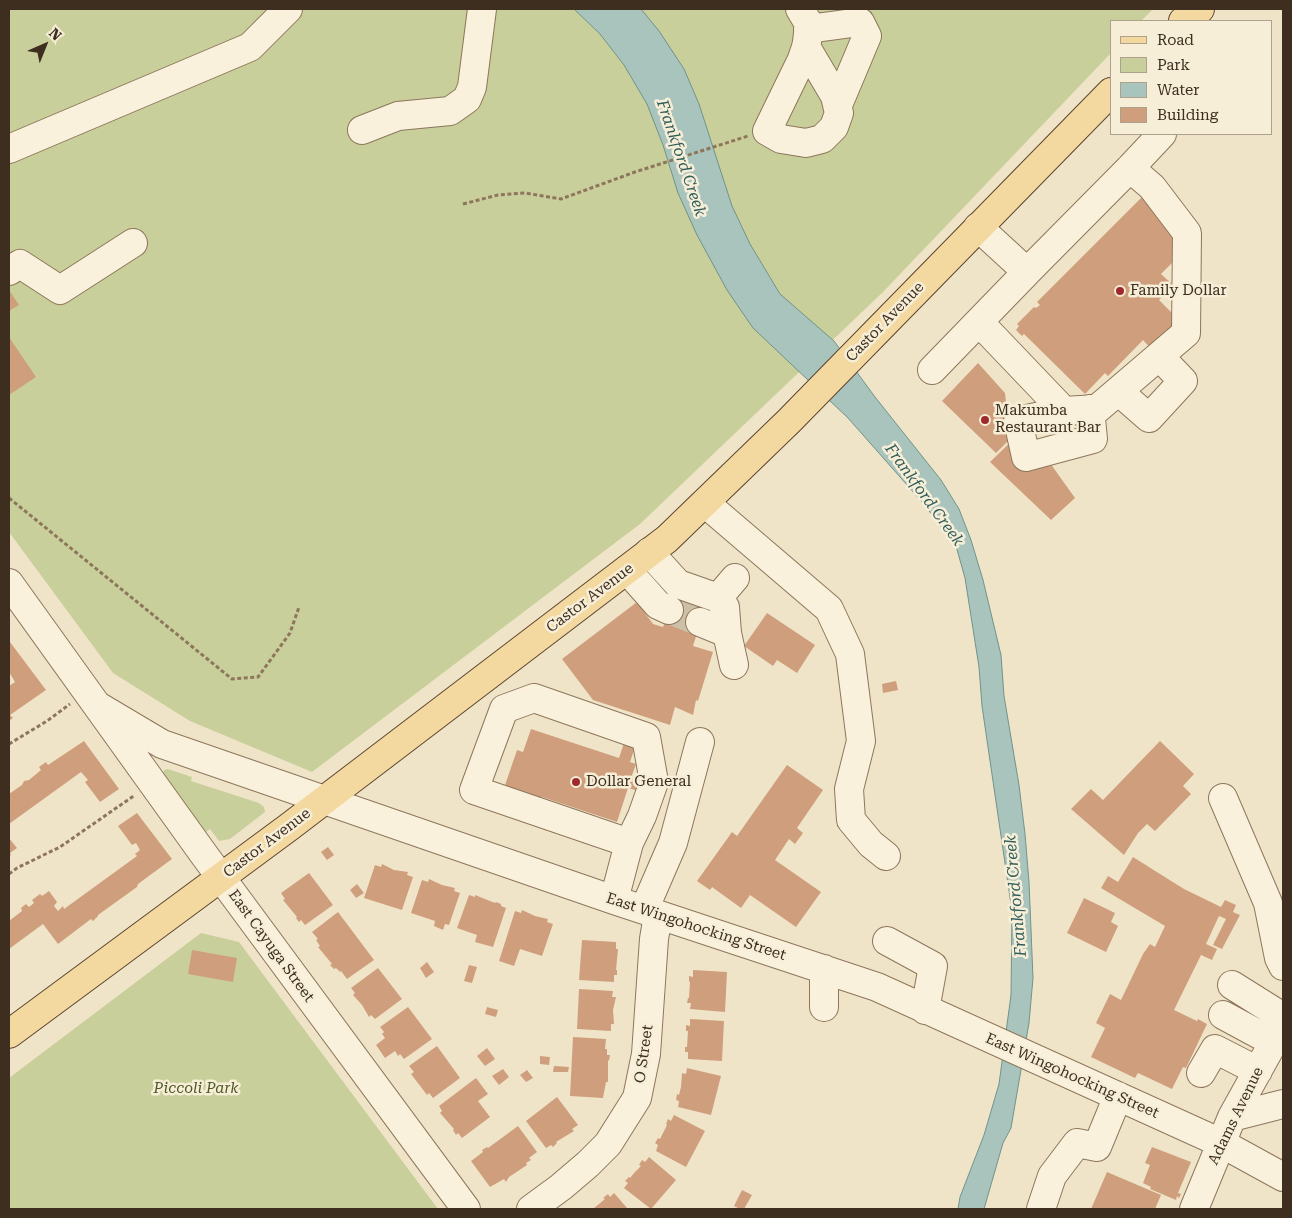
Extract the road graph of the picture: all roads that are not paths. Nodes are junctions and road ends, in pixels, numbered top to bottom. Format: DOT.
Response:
graph roads {
  1 [pos="288,9"];
  2 [pos="482,9"];
  3 [pos="1200,9"];
  4 [pos="1184,20"];
  5 [pos="805,28"];
  6 [pos="1110,93"];
  7 [pos="838,105"];
  8 [pos="362,130"];
  9 [pos="1161,135"];
  10 [pos="9,149"];
  11 [pos="1130,168"];
  12 [pos="978,227"];
  13 [pos="134,243"];
  14 [pos="9,271"];
  15 [pos="1027,272"];
  16 [pos="979,322"];
  17 [pos="1159,356"];
  18 [pos="932,370"];
  19 [pos="1118,391"];
  20 [pos="705,502"];
  21 [pos="649,552"];
  22 [pos="627,570"];
  23 [pos="9,583"];
  24 [pos="669,610"];
  25 [pos="700,622"];
  26 [pos="727,633"];
  27 [pos="734,665"];
  28 [pos="482,680"];
  29 [pos="93,699"];
  30 [pos="504,709"];
  31 [pos="700,742"];
  32 [pos="1223,798"];
  33 [pos="324,800"];
  34 [pos="629,844"];
  35 [pos="886,856"];
  36 [pos="220,878"];
  37 [pos="614,900"];
  38 [pos="651,912"];
  39 [pos="888,941"];
  40 [pos="1283,966"];
  41 [pos="824,970"];
  42 [pos="1232,985"];
  43 [pos="824,1007"];
  44 [pos="925,1010"];
  45 [pos="1224,1016"];
  46 [pos="1283,1017"];
  47 [pos="9,1034"];
  48 [pos="1278,1034"];
  49 [pos="1258,1071"];
  50 [pos="1200,1073"];
  51 [pos="1118,1096"];
  52 [pos="1283,1104"];
  53 [pos="1232,1117"];
  54 [pos="1221,1144"];
  55 [pos="1283,1177"];
  56 [pos="466,1209"];
  57 [pos="531,1209"];
  58 [pos="1041,1209"];
  59 [pos="1194,1209"];
  1 -- 10 [label="street"];
  2 -- 8 [label="street"];
  3 -- 4 [label="main road"];
  5 -- 7 [label="street"];
  5 -- 7 [label="street"];
  5 -- 7 [label="street"];
  6 -- 12 [label="main road, Castor Avenue"];
  9 -- 11 [label="street"];
  11 -- 15 [label="street"];
  11 -- 17 [label="street"];
  12 -- 15 [label="street"];
  12 -- 20 [label="main road, Castor Avenue"];
  13 -- 14 [label="street"];
  15 -- 16 [label="street"];
  16 -- 18 [label="street"];
  16 -- 19 [label="street"];
  17 -- 19 [label="street"];
  17 -- 19 [label="street"];
  20 -- 21 [label="main road, Castor Avenue"];
  20 -- 35 [label="street"];
  21 -- 22 [label="main road, Castor Avenue"];
  21 -- 26 [label="street"];
  22 -- 24 [label="street"];
  22 -- 28 [label="main road, Castor Avenue"];
  23 -- 29 [label="street, East Cayuga Street"];
  25 -- 26 [label="street"];
  26 -- 27 [label="street"];
  28 -- 30 [label="street"];
  28 -- 33 [label="main road, Castor Avenue"];
  29 -- 33 [label="street, East Wingohocking Street"];
  29 -- 36 [label="street, East Cayuga Street"];
  30 -- 34 [label="street"];
  30 -- 34 [label="street"];
  31 -- 38 [label="street, O Street"];
  32 -- 40 [label="street"];
  33 -- 36 [label="main road, Castor Avenue"];
  33 -- 37 [label="street, East Wingohocking Street"];
  34 -- 37 [label="street"];
  36 -- 47 [label="main road, Castor Avenue"];
  36 -- 56 [label="street, East Cayuga Street"];
  37 -- 38 [label="street, East Wingohocking Street"];
  38 -- 41 [label="street, East Wingohocking Street"];
  38 -- 57 [label="street, O Street"];
  39 -- 44 [label="street"];
  41 -- 43 [label="street"];
  41 -- 44 [label="street, East Wingohocking Street"];
  42 -- 46 [label="street"];
  44 -- 51 [label="street, East Wingohocking Street"];
  45 -- 48 [label="street"];
  48 -- 49 [label="street, Adams Avenue"];
  49 -- 50 [label="street"];
  49 -- 53 [label="street, Adams Avenue"];
  51 -- 54 [label="street, East Wingohocking Street"];
  51 -- 58 [label="street"];
  52 -- 53 [label="street"];
  53 -- 54 [label="street, Adams Avenue"];
  54 -- 55 [label="street, East Wingohocking Street"];
  54 -- 59 [label="street, Adams Avenue"];
}
